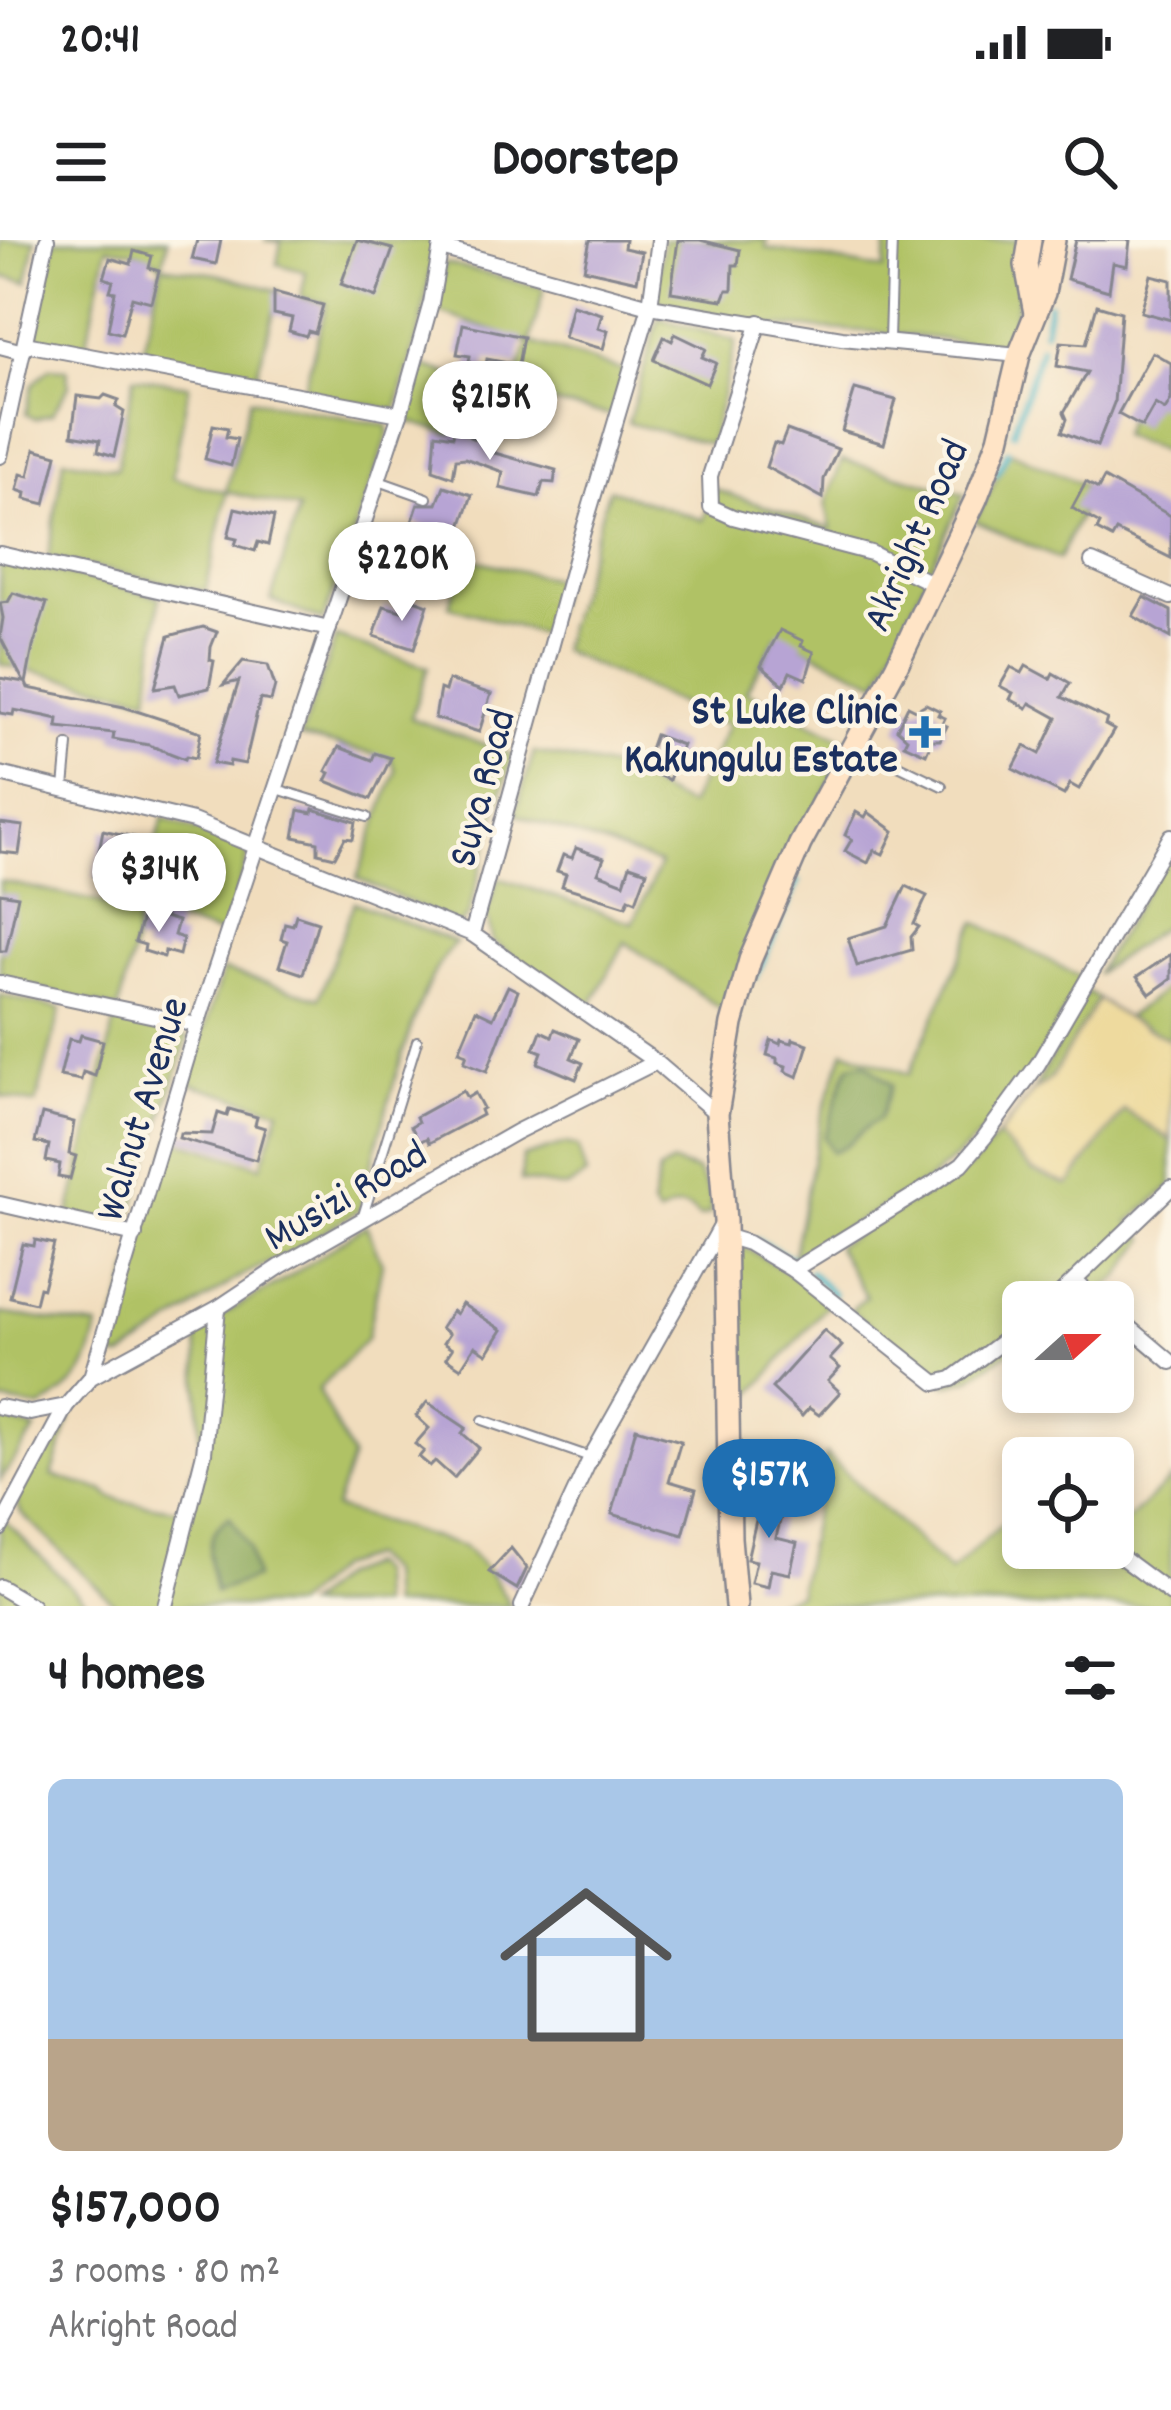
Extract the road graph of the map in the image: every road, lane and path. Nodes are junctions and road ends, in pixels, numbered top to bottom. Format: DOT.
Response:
graph roads {
  1 [pos="47,240"];
  2 [pos="659,240"];
  3 [pos="892,240"];
  4 [pos="1030,240"];
  5 [pos="1054,240"];
  6 [pos="442,244"];
  7 [pos="650,306"];
  8 [pos="1035,313"];
  9 [pos="759,322"];
  10 [pos="889,340"];
  11 [pos="0,346"];
  12 [pos="24,348"];
  13 [pos="1019,356"];
  14 [pos="400,414"];
  15 [pos="0,456"];
  16 [pos="378,480"];
  17 [pos="427,498"];
  18 [pos="0,554"];
  19 [pos="1092,562"];
  20 [pos="935,585"];
  21 [pos="1171,597"];
  22 [pos="329,629"];
  23 [pos="854,743"];
  24 [pos="68,745"];
  25 [pos="0,774"];
  26 [pos="942,786"];
  27 [pos="63,789"];
  28 [pos="277,789"];
  29 [pos="367,817"];
  30 [pos="1171,836"];
  31 [pos="260,845"];
  32 [pos="472,934"];
  33 [pos="0,983"];
  34 [pos="197,1025"];
  35 [pos="417,1041"];
  36 [pos="656,1062"];
  37 [pos="717,1114"];
  38 [pos="1171,1188"];
  39 [pos="0,1204"];
  40 [pos="361,1220"];
  41 [pos="725,1228"];
  42 [pos="135,1235"];
  43 [pos="793,1270"];
  44 [pos="1077,1281"];
  45 [pos="218,1308"];
  46 [pos="1134,1331"];
  47 [pos="1002,1342"];
  48 [pos="1171,1362"];
  49 [pos="91,1377"];
  50 [pos="66,1406"];
  51 [pos="0,1407"];
  52 [pos="484,1420"];
  53 [pos="591,1457"];
  54 [pos="0,1529"];
  55 [pos="1134,1567"];
  56 [pos="0,1587"];
  57 [pos="1171,1594"];
  58 [pos="32,1606"];
  59 [pos="165,1606"];
  60 [pos="522,1606"];
  61 [pos="736,1606"];
  1 -- 12 [label="street"];
  2 -- 7 [label="street, Suya Road"];
  3 -- 10 [label="lane"];
  4 -- 8 [label="street"];
  5 -- 8 [label="street, Akright Road"];
  6 -- 7 [label="street"];
  6 -- 14 [label="street, Walnut Avenue"];
  7 -- 9 [label="street"];
  7 -- 32 [label="street, Suya Road"];
  8 -- 13 [label="street, Akright Road"];
  9 -- 10 [label="street"];
  9 -- 20 [label="street"];
  10 -- 13 [label="street"];
  11 -- 12 [label="street"];
  12 -- 14 [label="street"];
  12 -- 15 [label="street"];
  13 -- 20 [label="street, Akright Road"];
  14 -- 16 [label="street, Walnut Avenue"];
  16 -- 17 [label="lane"];
  16 -- 22 [label="street, Walnut Avenue"];
  18 -- 22 [label="street"];
  19 -- 21 [label="street"];
  20 -- 23 [label="street, Akright Road"];
  22 -- 28 [label="street, Walnut Avenue"];
  23 -- 26 [label="lane"];
  23 -- 37 [label="street, Akright Road"];
  24 -- 27 [label="lane"];
  25 -- 27 [label="street"];
  27 -- 31 [label="street"];
  28 -- 29 [label="lane"];
  28 -- 31 [label="street, Walnut Avenue"];
  30 -- 43 [label="street"];
  31 -- 32 [label="street"];
  31 -- 34 [label="street, Walnut Avenue"];
  32 -- 36 [label="street"];
  33 -- 34 [label="street"];
  34 -- 42 [label="street, Walnut Avenue"];
  35 -- 40 [label="lane"];
  36 -- 37 [label="street"];
  36 -- 40 [label="street, Musizi Road"];
  37 -- 41 [label="street, Akright Road"];
  38 -- 44 [label="street"];
  39 -- 42 [label="street"];
  40 -- 45 [label="street, Musizi Road"];
  41 -- 43 [label="street"];
  41 -- 53 [label="street"];
  41 -- 61 [label="street, Akright Road"];
  42 -- 49 [label="street, Walnut Avenue"];
  43 -- 47 [label="street"];
  45 -- 49 [label="street, Musizi Road"];
  45 -- 59 [label="street"];
  46 -- 48 [label="street"];
  49 -- 50 [label="street, Musizi Road"];
  50 -- 51 [label="street"];
  50 -- 54 [label="street, Musizi Road"];
  52 -- 53 [label="lane"];
  53 -- 60 [label="street"];
  55 -- 57 [label="street"];
  56 -- 58 [label="street"];
}
